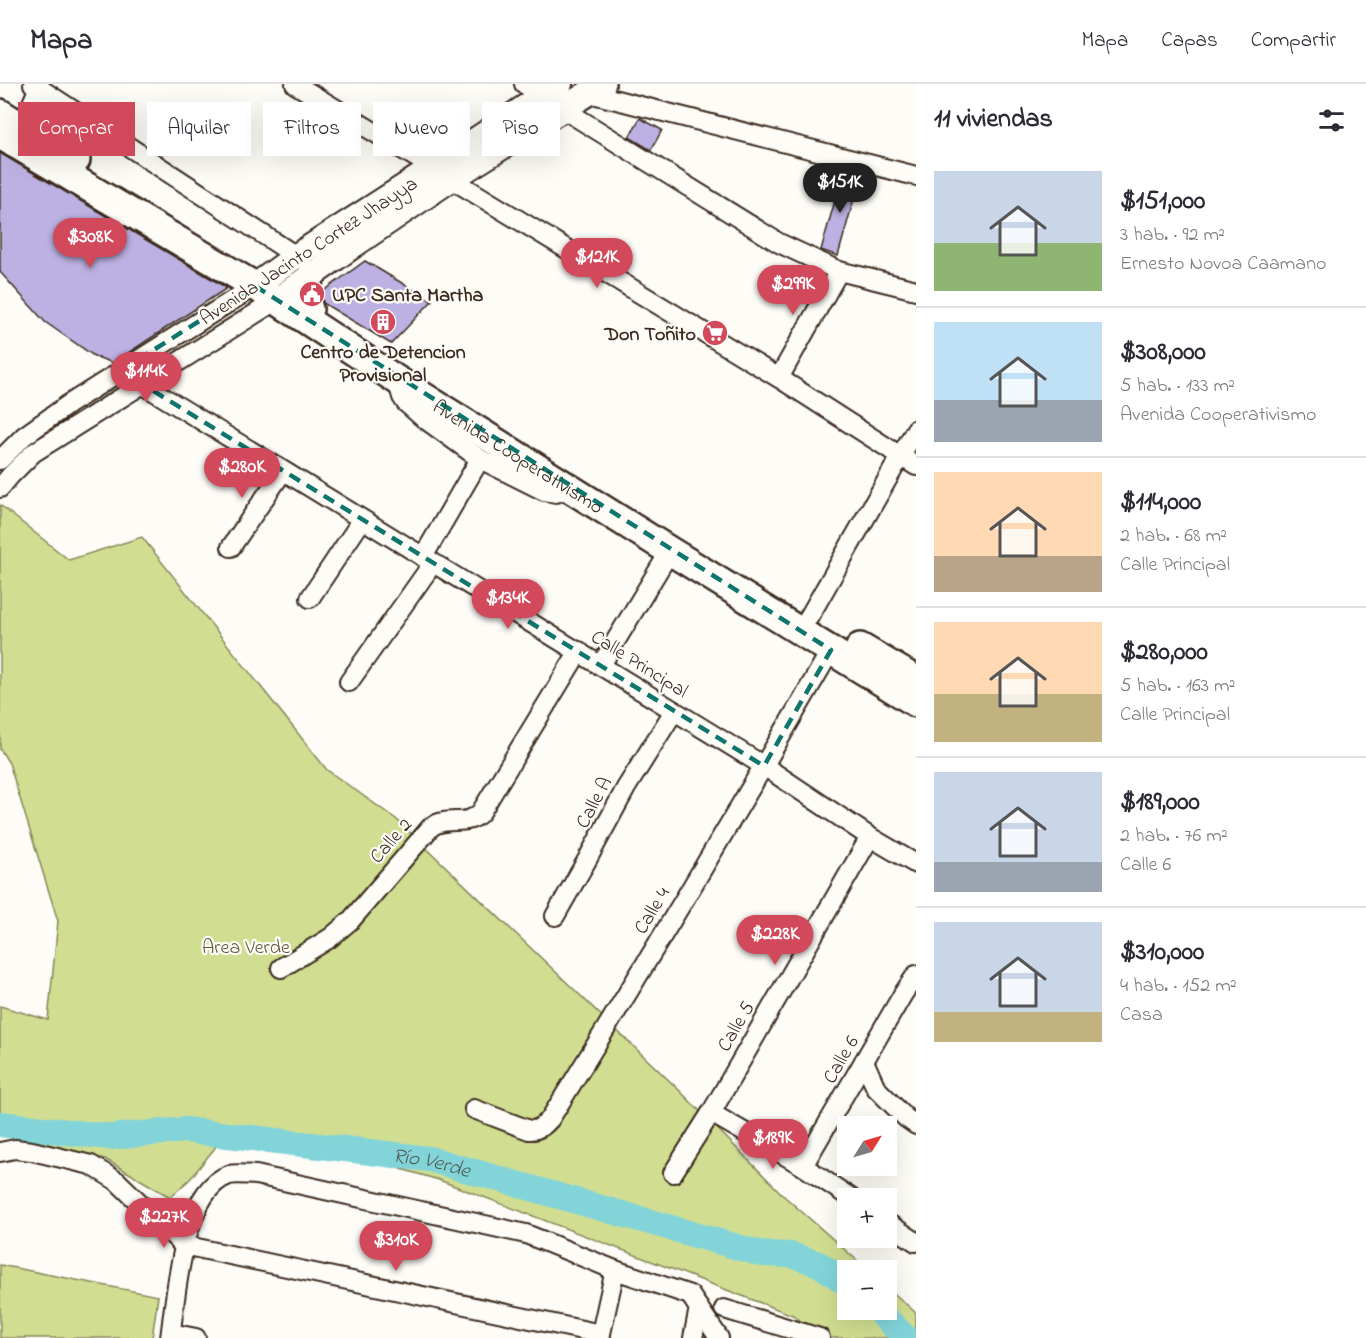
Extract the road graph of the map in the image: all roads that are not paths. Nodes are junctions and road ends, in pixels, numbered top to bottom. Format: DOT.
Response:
graph roads {
  1 [pos="295,84"];
  2 [pos="36,86"];
  3 [pos="542,88"];
  4 [pos="596,88"];
  5 [pos="563,109"];
  6 [pos="7,125"];
  7 [pos="442,174"];
  8 [pos="916,176"];
  9 [pos="304,265"];
  10 [pos="839,271"];
  11 [pos="259,289"];
  12 [pos="916,290"];
  13 [pos="309,309"];
  14 [pos="128,366"];
  15 [pos="779,378"];
  16 [pos="397,380"];
  17 [pos="142,384"];
  18 [pos="916,429"];
  19 [pos="480,459"];
  20 [pos="0,460"];
  21 [pos="908,461"];
  22 [pos="283,471"];
  23 [pos="0,488"];
  24 [pos="572,489"];
  25 [pos="362,520"];
  26 [pos="231,547"];
  27 [pos="670,551"];
  28 [pos="428,560"];
  29 [pos="310,598"];
  30 [pos="809,617"];
  31 [pos="831,650"];
  32 [pos="579,651"];
  33 [pos="601,665"];
  34 [pos="916,680"];
  35 [pos="349,682"];
  36 [pos="916,703"];
  37 [pos="675,711"];
  38 [pos="764,766"];
  39 [pos="870,837"];
  40 [pos="916,864"];
  41 [pos="555,916"];
  42 [pos="281,968"];
  43 [pos="916,975"];
  44 [pos="910,998"];
  45 [pos="864,1062"];
  46 [pos="474,1109"];
  47 [pos="711,1113"];
  48 [pos="916,1125"];
  49 [pos="0,1152"];
  50 [pos="803,1166"];
  51 [pos="673,1173"];
  52 [pos="837,1189"];
  53 [pos="897,1229"];
  54 [pos="916,1242"];
  55 [pos="183,1245"];
  56 [pos="615,1270"];
  57 [pos="699,1308"];
  58 [pos="724,1309"];
  59 [pos="170,1335"];
  60 [pos="600,1336"];
  61 [pos="196,1338"];
  62 [pos="693,1338"];
  63 [pos="719,1338"];
  64 [pos="820,1338"];
  1 -- 7 [label="street"];
  2 -- 6 [label="street"];
  2 -- 9 [label="street"];
  3 -- 7 [label="main road, Avenida Jacinto Cortez Jhayya"];
  4 -- 5 [label="main road, Avenida Jacinto Cortez Jhayya"];
  4 -- 8 [label="street"];
  5 -- 7 [label="main road, Avenida Jacinto Cortez Jhayya"];
  5 -- 10 [label="street"];
  6 -- 11 [label="highway, Avenida Cooperativismo"];
  7 -- 9 [label="main road, Avenida Jacinto Cortez Jhayya"];
  7 -- 15 [label="street"];
  9 -- 11 [label="main road, Avenida Jacinto Cortez Jhayya"];
  9 -- 13 [label="highway"];
  10 -- 12 [label="street"];
  10 -- 15 [label="street"];
  11 -- 13 [label="highway, Avenida Cooperativismo"];
  11 -- 14 [label="street, Avenida Jacinto Cortez Jhayya"];
  11 -- 16 [label="highway, Avenida Cooperativismo"];
  11 -- 17 [label="street, Avenida Jacinto Cortez Jhayya"];
  13 -- 30 [label="highway, Avenida Cooperativismo"];
  14 -- 17 [label="street, Calle Principal"];
  14 -- 20 [label="street, Avenida Jacinto Cortez Jhayya"];
  15 -- 21 [label="street"];
  16 -- 19 [label="street"];
  16 -- 24 [label="highway, Avenida Cooperativismo"];
  17 -- 22 [label="street, Calle Principal"];
  17 -- 23 [label="street, Avenida Jacinto Cortez Jhayya"];
  18 -- 21 [label="street"];
  19 -- 24 [label="street"];
  19 -- 28 [label="street"];
  21 -- 30 [label="street"];
  22 -- 25 [label="street, Calle Principal"];
  22 -- 26 [label="street"];
  24 -- 27 [label="highway, Avenida Cooperativismo"];
  25 -- 28 [label="street, Calle Principal"];
  25 -- 29 [label="street"];
  27 -- 31 [label="highway, Avenida Cooperativismo"];
  27 -- 33 [label="street"];
  28 -- 32 [label="street, Calle Principal"];
  28 -- 35 [label="street"];
  30 -- 34 [label="highway, Avenida Cooperativismo"];
  31 -- 36 [label="highway, Avenida Cooperativismo"];
  31 -- 38 [label="street, Calle 4"];
  32 -- 33 [label="street, Calle Principal"];
  32 -- 42 [label="street, Calle 2"];
  33 -- 37 [label="street, Calle Principal"];
  37 -- 38 [label="street, Calle Principal"];
  37 -- 41 [label="street, Calle A"];
  38 -- 39 [label="street, Calle Principal"];
  38 -- 46 [label="street, Calle 4"];
  39 -- 40 [label="street, Calle Principal"];
  39 -- 47 [label="street, Calle 5"];
  43 -- 44 [label="street, Calle 6"];
  44 -- 45 [label="street, Calle 6"];
  45 -- 48 [label="street"];
  45 -- 50 [label="street, Calle 6"];
  47 -- 50 [label="street"];
  47 -- 51 [label="street, Calle 5"];
  49 -- 55 [label="street"];
  50 -- 52 [label="street"];
  53 -- 54 [label="street"];
  55 -- 56 [label="street"];
  55 -- 59 [label="street"];
  55 -- 60 [label="street"];
  56 -- 57 [label="street"];
  56 -- 60 [label="street"];
  57 -- 62 [label="street"];
  57 -- 63 [label="street"];
  58 -- 64 [label="street"];
  59 -- 61 [label="street"];
}
